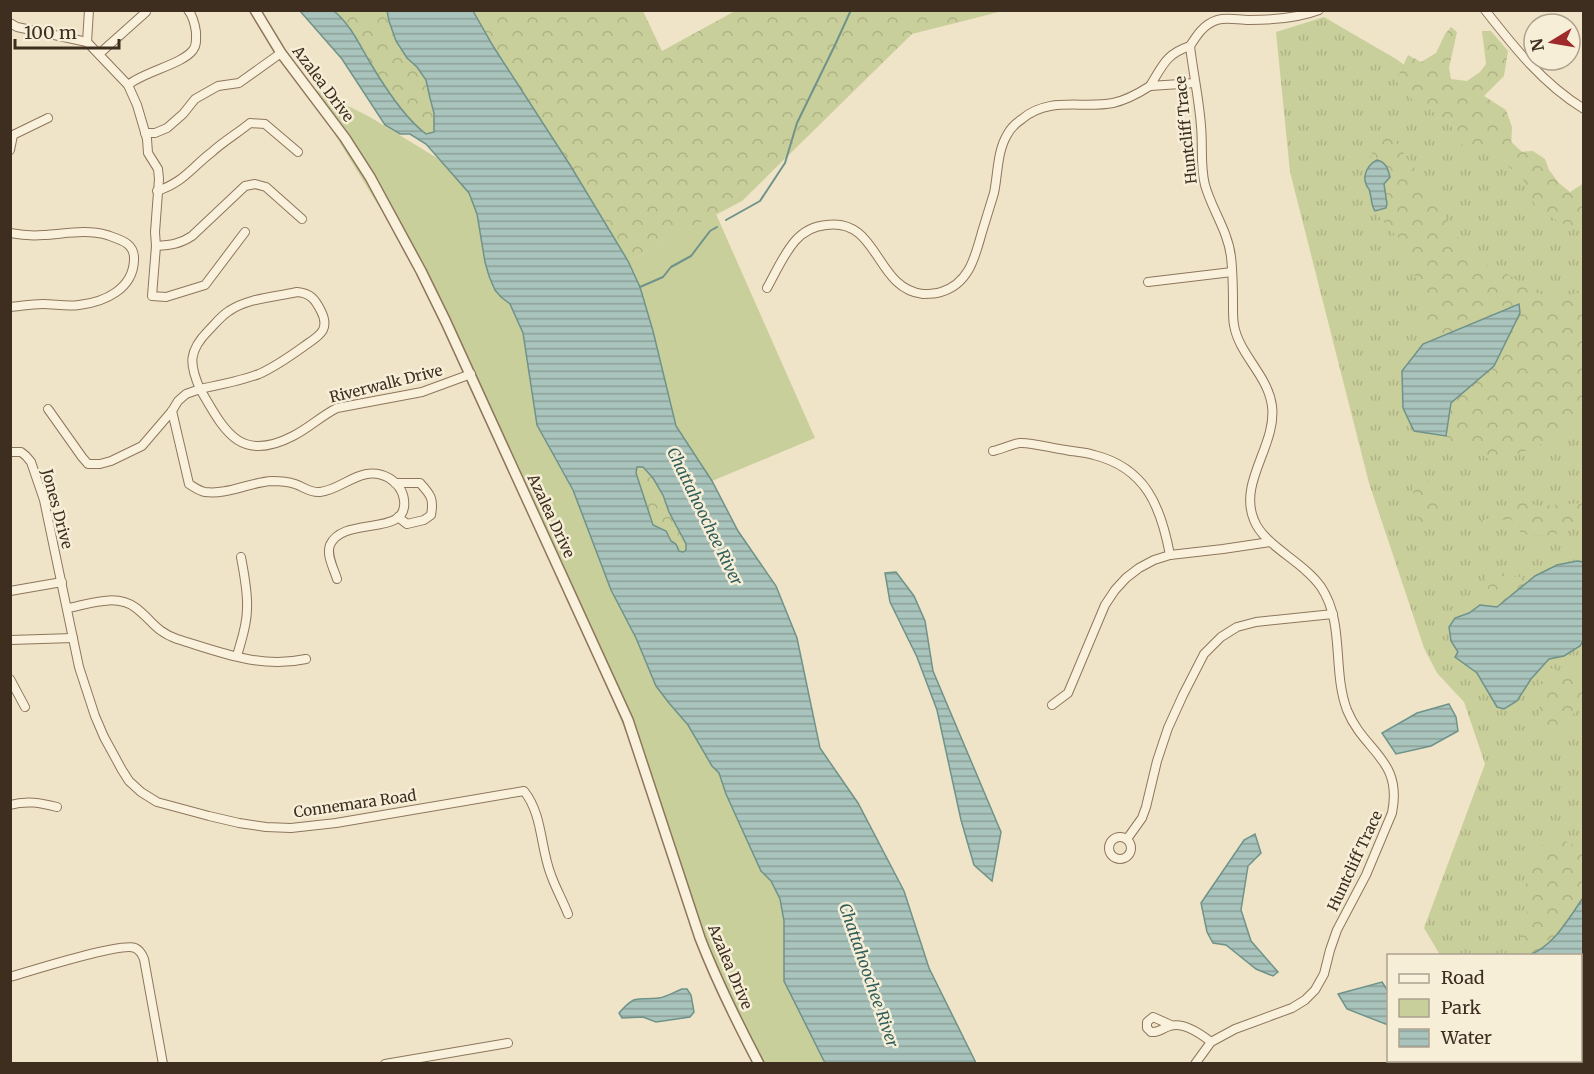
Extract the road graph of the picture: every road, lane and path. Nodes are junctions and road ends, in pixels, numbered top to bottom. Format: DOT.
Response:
graph roads {
  1 [pos="88,10"];
  2 [pos="188,10"];
  3 [pos="255,10"];
  4 [pos="1319,10"];
  5 [pos="1485,10"];
  6 [pos="146,12"];
  7 [pos="10,23"];
  8 [pos="87,42"];
  9 [pos="1190,46"];
  10 [pos="281,53"];
  11 [pos="99,54"];
  12 [pos="1195,83"];
  13 [pos="128,86"];
  14 [pos="1150,86"];
  15 [pos="1584,109"];
  16 [pos="48,118"];
  17 [pos="145,133"];
  18 [pos="10,150"];
  19 [pos="298,152"];
  20 [pos="157,191"];
  21 [pos="302,219"];
  22 [pos="244,232"];
  23 [pos="10,233"];
  24 [pos="156,246"];
  25 [pos="1232,272"];
  26 [pos="1148,282"];
  27 [pos="766,288"];
  28 [pos="10,307"];
  29 [pos="471,374"];
  30 [pos="200,389"];
  31 [pos="48,408"];
  32 [pos="172,411"];
  33 [pos="993,451"];
  34 [pos="10,452"];
  35 [pos="395,483"];
  36 [pos="398,517"];
  37 [pos="1270,542"];
  38 [pos="1170,555"];
  39 [pos="241,557"];
  40 [pos="337,579"];
  41 [pos="63,584"];
  42 [pos="10,591"];
  43 [pos="68,608"];
  44 [pos="1333,614"];
  45 [pos="73,638"];
  46 [pos="10,640"];
  47 [pos="237,657"];
  48 [pos="306,659"];
  49 [pos="10,679"];
  50 [pos="1052,705"];
  51 [pos="25,707"];
  52 [pos="10,805"];
  53 [pos="57,807"];
  54 [pos="1127,839"];
  55 [pos="568,914"];
  56 [pos="10,977"];
  57 [pos="1171,1025"];
  58 [pos="1212,1042"];
  59 [pos="508,1043"];
  60 [pos="163,1064"];
  61 [pos="385,1064"];
  62 [pos="759,1064"];
  63 [pos="1195,1064"];
  1 -- 8 [label="street"];
  2 -- 13 [label="street"];
  3 -- 10 [label="street, Azalea Drive"];
  4 -- 9 [label="street"];
  5 -- 15 [label="street"];
  6 -- 11 [label="street"];
  7 -- 8 [label="street"];
  8 -- 11 [label="street"];
  9 -- 12 [label="street, Huntcliff Trace"];
  9 -- 14 [label="street"];
  10 -- 17 [label="street"];
  10 -- 29 [label="street, Azalea Drive"];
  11 -- 13 [label="street"];
  12 -- 14 [label="street"];
  12 -- 25 [label="street, Huntcliff Trace"];
  13 -- 17 [label="street"];
  14 -- 27 [label="street"];
  16 -- 18 [label="street"];
  17 -- 20 [label="street"];
  19 -- 20 [label="street"];
  20 -- 24 [label="street"];
  21 -- 24 [label="street"];
  22 -- 24 [label="street"];
  23 -- 28 [label="street"];
  25 -- 26 [label="street"];
  25 -- 37 [label="street, Huntcliff Trace"];
  29 -- 30 [label="street, Riverwalk Drive"];
  29 -- 62 [label="street, Azalea Drive"];
  30 -- 30 [label="street"];
  30 -- 32 [label="street"];
  31 -- 32 [label="street"];
  32 -- 35 [label="street"];
  33 -- 38 [label="street"];
  34 -- 41 [label="street, Jones Drive"];
  35 -- 36 [label="street"];
  35 -- 36 [label="street"];
  36 -- 40 [label="street"];
  37 -- 38 [label="street"];
  37 -- 44 [label="street, Huntcliff Trace"];
  38 -- 50 [label="street"];
  39 -- 47 [label="street"];
  41 -- 42 [label="street"];
  41 -- 43 [label="street, Connemara Road"];
  43 -- 45 [label="street, Connemara Road"];
  43 -- 47 [label="street"];
  44 -- 54 [label="street"];
  44 -- 58 [label="street, Huntcliff Trace"];
  45 -- 46 [label="street"];
  45 -- 55 [label="street, Connemara Road"];
  47 -- 48 [label="street"];
  49 -- 51 [label="street"];
  52 -- 53 [label="street"];
  56 -- 60 [label="street"];
  57 -- 58 [label="street"];
  58 -- 63 [label="street, Huntcliff Trace"];
  59 -- 61 [label="street"];
}
